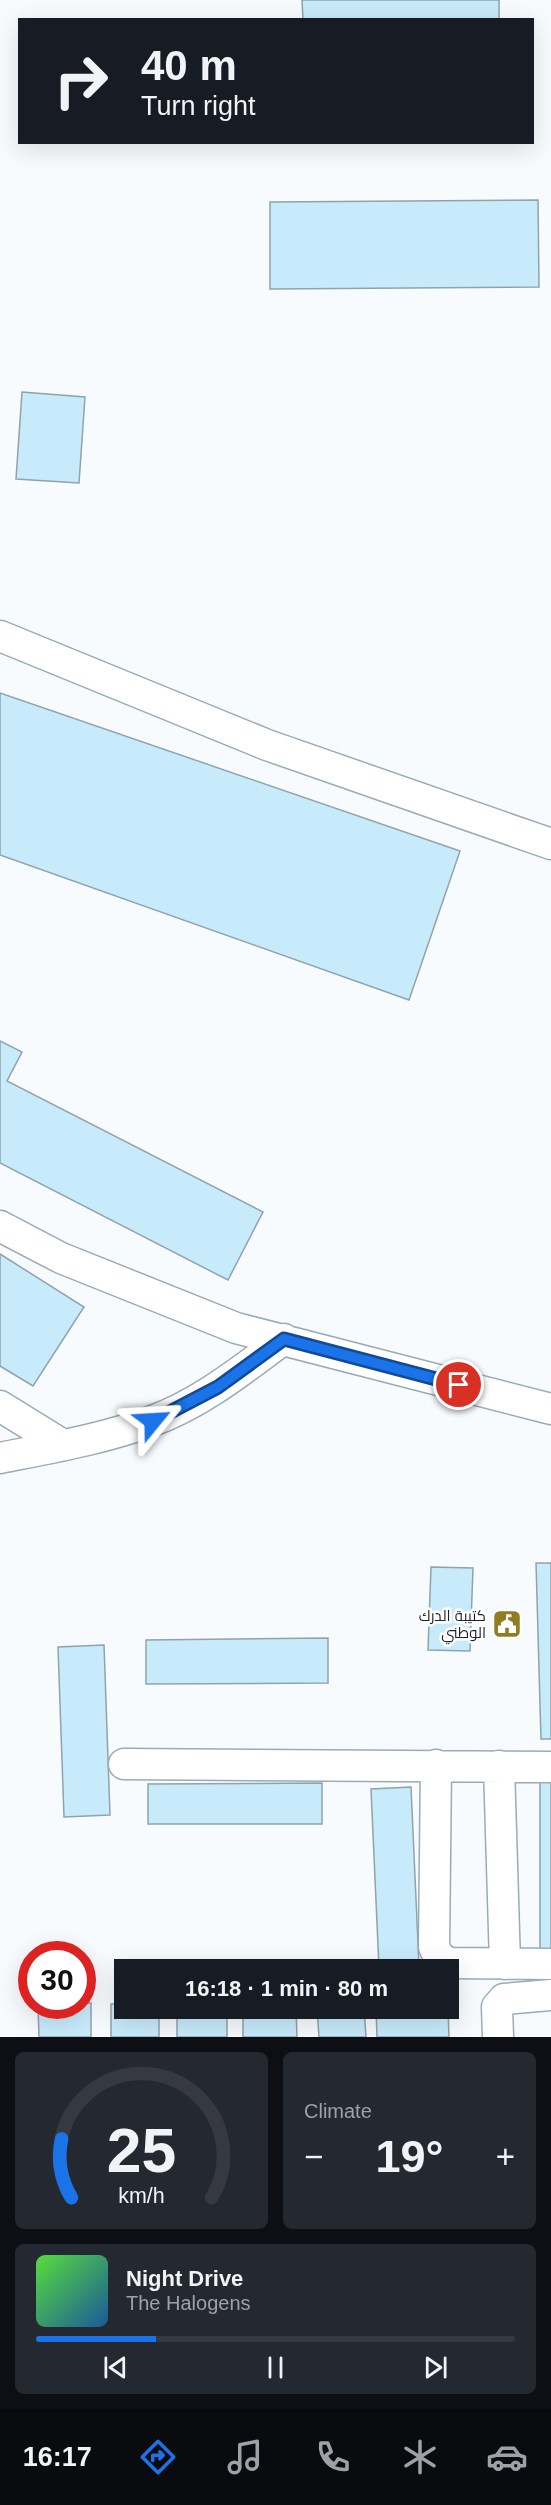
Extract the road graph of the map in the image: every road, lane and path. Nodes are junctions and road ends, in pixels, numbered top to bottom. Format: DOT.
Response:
graph roads {
  1 [pos="0,636"];
  2 [pos="551,844"];
  3 [pos="0,1226"];
  4 [pos="284,1339"];
  5 [pos="0,1406"];
  6 [pos="551,1409"];
  7 [pos="63,1445"];
  8 [pos="0,1458"];
  9 [pos="124,1764"];
  10 [pos="436,1765"];
  11 [pos="499,1766"];
  12 [pos="551,1767"];
  13 [pos="505,1964"];
  14 [pos="551,1964"];
  15 [pos="551,1995"];
  16 [pos="498,2037"];
  1 -- 2 [label="street"];
  3 -- 4 [label="street"];
  4 -- 6 [label="street"];
  4 -- 7 [label="street"];
  5 -- 7 [label="street"];
  7 -- 8 [label="street"];
  9 -- 10 [label="street"];
  10 -- 11 [label="street"];
  10 -- 13 [label="street"];
  11 -- 12 [label="street"];
  11 -- 13 [label="street"];
  13 -- 14 [label="street"];
  15 -- 16 [label="street"];
}
